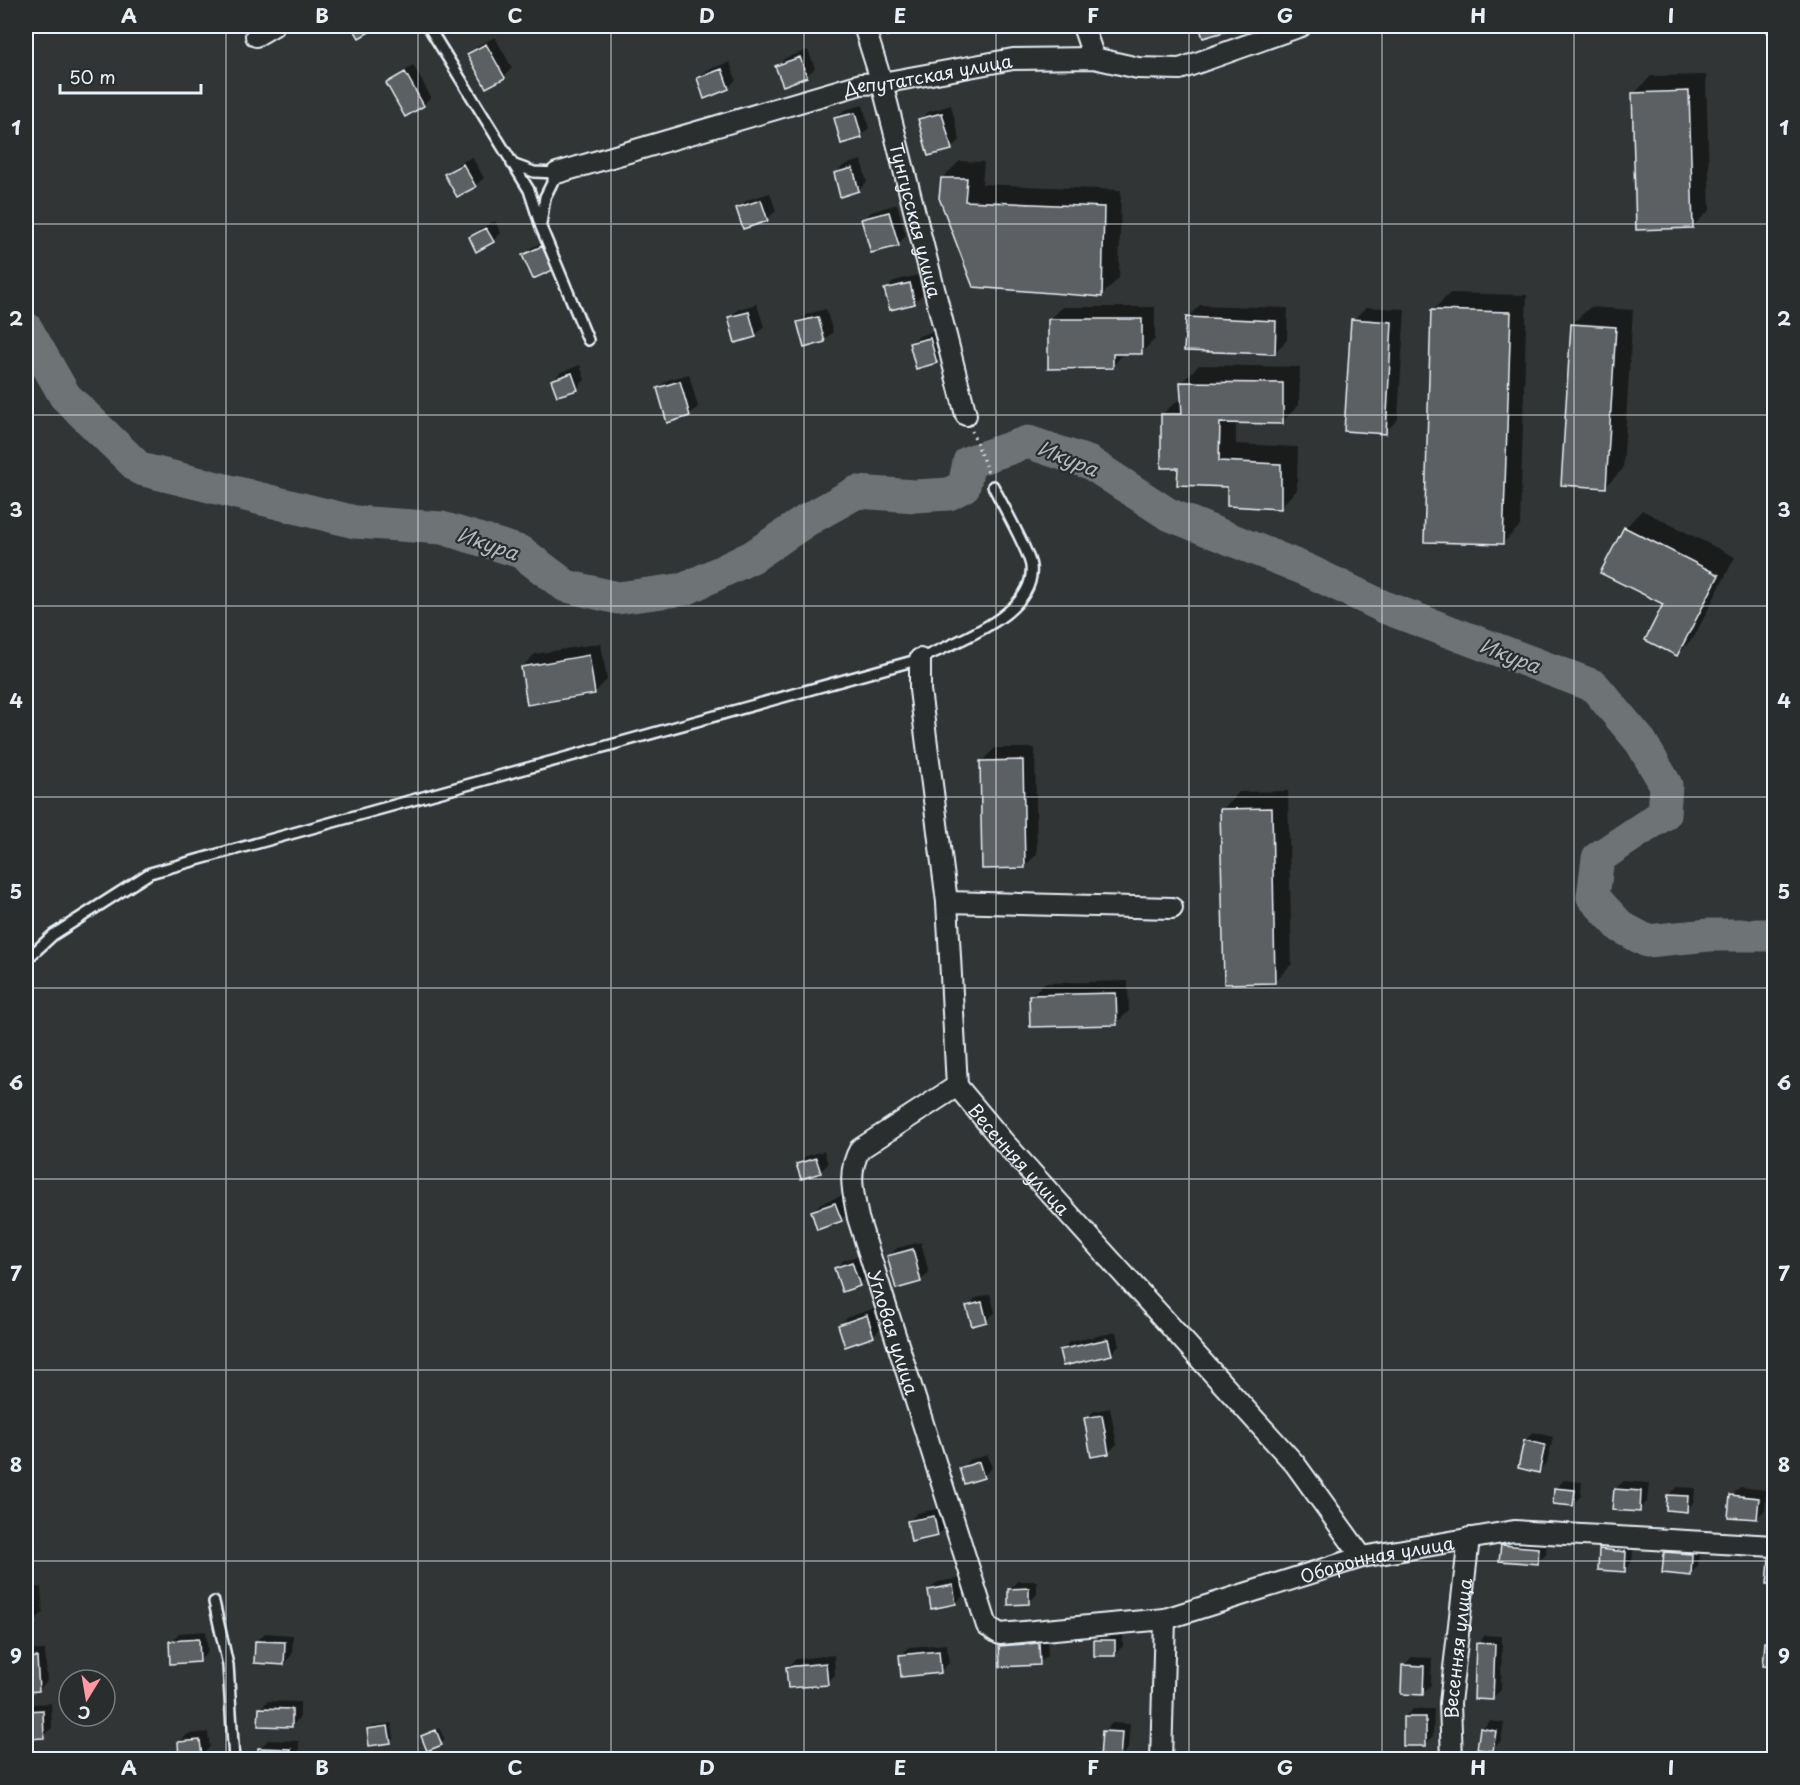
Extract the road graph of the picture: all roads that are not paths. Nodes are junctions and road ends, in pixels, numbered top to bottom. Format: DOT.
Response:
graph roads {
  1 [pos="273,26"];
  2 [pos="428,26"];
  3 [pos="864,26"];
  4 [pos="1083,26"];
  5 [pos="1301,26"];
  6 [pos="256,36"];
  7 [pos="1094,58"];
  8 [pos="882,83"];
  9 [pos="512,164"];
  10 [pos="557,173"];
  11 [pos="541,227"];
  12 [pos="588,339"];
  13 [pos="966,415"];
  14 [pos="993,486"];
  15 [pos="920,659"];
  16 [pos="947,902"];
  17 [pos="1172,908"];
  18 [pos="26,960"];
  19 [pos="957,1086"];
  20 [pos="1469,1538"];
  21 [pos="1774,1546"];
  22 [pos="1362,1557"];
  23 [pos="214,1602"];
  24 [pos="1165,1618"];
  25 [pos="987,1626"];
  26 [pos="234,1760"];
  27 [pos="1161,1760"];
  28 [pos="1452,1760"];
  1 -- 6 [label="street"];
  2 -- 9 [label="lane"];
  3 -- 8 [label="street, Тунгусская улица"];
  4 -- 7 [label="street"];
  5 -- 7 [label="street, Депутатская улица"];
  7 -- 8 [label="street, Депутатская улица"];
  8 -- 10 [label="street, Депутатская улица"];
  8 -- 13 [label="street, Тунгусская улица"];
  9 -- 10 [label="lane"];
  9 -- 11 [label="lane"];
  10 -- 11 [label="lane"];
  11 -- 12 [label="lane"];
  14 -- 15 [label="lane"];
  15 -- 16 [label="street, Весенняя улица"];
  15 -- 18 [label="lane"];
  16 -- 17 [label="street"];
  16 -- 19 [label="street, Весенняя улица"];
  19 -- 22 [label="street, Весенняя улица"];
  19 -- 25 [label="street, Угловая улица"];
  20 -- 21 [label="street, Оборонная улица"];
  20 -- 22 [label="street, Оборонная улица"];
  20 -- 28 [label="street, Весенняя улица"];
  22 -- 24 [label="street, Оборонная улица"];
  23 -- 26 [label="lane"];
  24 -- 25 [label="street, Оборонная улица"];
  24 -- 27 [label="street"];
}
